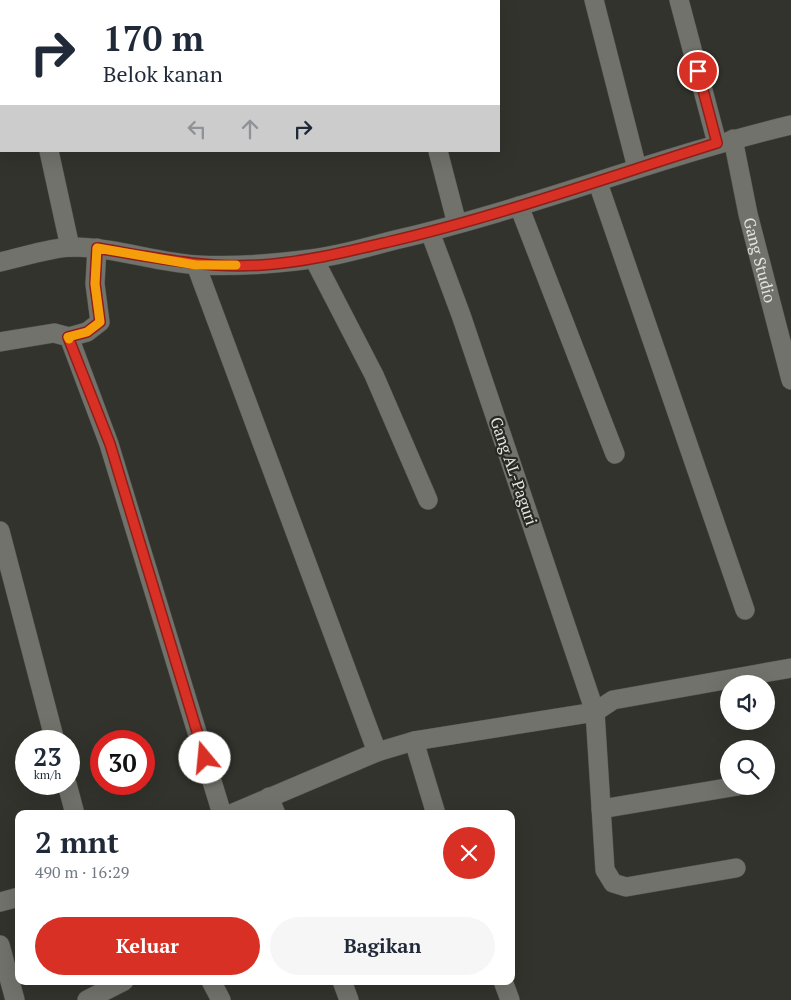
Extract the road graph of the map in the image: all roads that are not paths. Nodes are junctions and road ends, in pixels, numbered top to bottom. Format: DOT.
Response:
graph roads {
  1 [pos="594,0"];
  2 [pos="679,0"];
  3 [pos="791,125"];
  4 [pos="725,141"];
  5 [pos="49,152"];
  6 [pos="438,152"];
  7 [pos="637,168"];
  8 [pos="598,183"];
  9 [pos="519,206"];
  10 [pos="457,224"];
  11 [pos="430,232"];
  12 [pos="70,247"];
  13 [pos="97,248"];
  14 [pos="314,259"];
  15 [pos="0,262"];
  16 [pos="196,265"];
  17 [pos="68,337"];
  18 [pos="0,342"];
  19 [pos="791,380"];
  20 [pos="616,454"];
  21 [pos="428,500"];
  22 [pos="0,531"];
  23 [pos="745,610"];
  24 [pos="791,668"];
  25 [pos="595,712"];
  26 [pos="52,730"];
  27 [pos="414,741"];
  28 [pos="377,752"];
  29 [pos="720,789"];
  30 [pos="70,795"];
  31 [pos="272,806"];
  32 [pos="601,809"];
  33 [pos="74,810"];
  34 [pos="221,810"];
  35 [pos="252,810"];
  36 [pos="435,810"];
  37 [pos="736,868"];
  38 [pos="15,898"];
  39 [pos="0,902"];
  40 [pos="0,945"];
  41 [pos="116,985"];
  42 [pos="213,985"];
  43 [pos="343,985"];
  44 [pos="504,985"];
  45 [pos="15,1000"];
  46 [pos="87,1000"];
  47 [pos="221,1000"];
  48 [pos="349,1000"];
  49 [pos="510,1000"];
  1 -- 7 [label="street"];
  2 -- 4 [label="street, Gang Studio"];
  3 -- 4 [label="street"];
  4 -- 7 [label="street"];
  4 -- 19 [label="street, Gang Studio"];
  5 -- 12 [label="street"];
  6 -- 10 [label="street"];
  7 -- 8 [label="street"];
  8 -- 9 [label="street"];
  8 -- 23 [label="street"];
  9 -- 10 [label="street"];
  9 -- 20 [label="street"];
  10 -- 11 [label="street"];
  11 -- 14 [label="street"];
  11 -- 25 [label="street, Gang AL-Paguri"];
  12 -- 13 [label="street"];
  12 -- 15 [label="street"];
  13 -- 16 [label="street"];
  13 -- 17 [label="street"];
  14 -- 16 [label="street"];
  14 -- 21 [label="street"];
  16 -- 28 [label="street"];
  17 -- 18 [label="street"];
  17 -- 34 [label="street"];
  22 -- 26 [label="street"];
  24 -- 25 [label="street"];
  25 -- 27 [label="street"];
  25 -- 32 [label="street, Gang AL-Paguri"];
  27 -- 28 [label="street"];
  27 -- 36 [label="street"];
  28 -- 31 [label="street"];
  29 -- 32 [label="street"];
  30 -- 33 [label="street"];
  31 -- 35 [label="street"];
  32 -- 37 [label="street, Gang AL-Paguri"];
  38 -- 39 [label="street"];
  40 -- 45 [label="street"];
  41 -- 46 [label="street"];
  42 -- 47 [label="street"];
  43 -- 48 [label="street"];
  44 -- 49 [label="street"];
}
